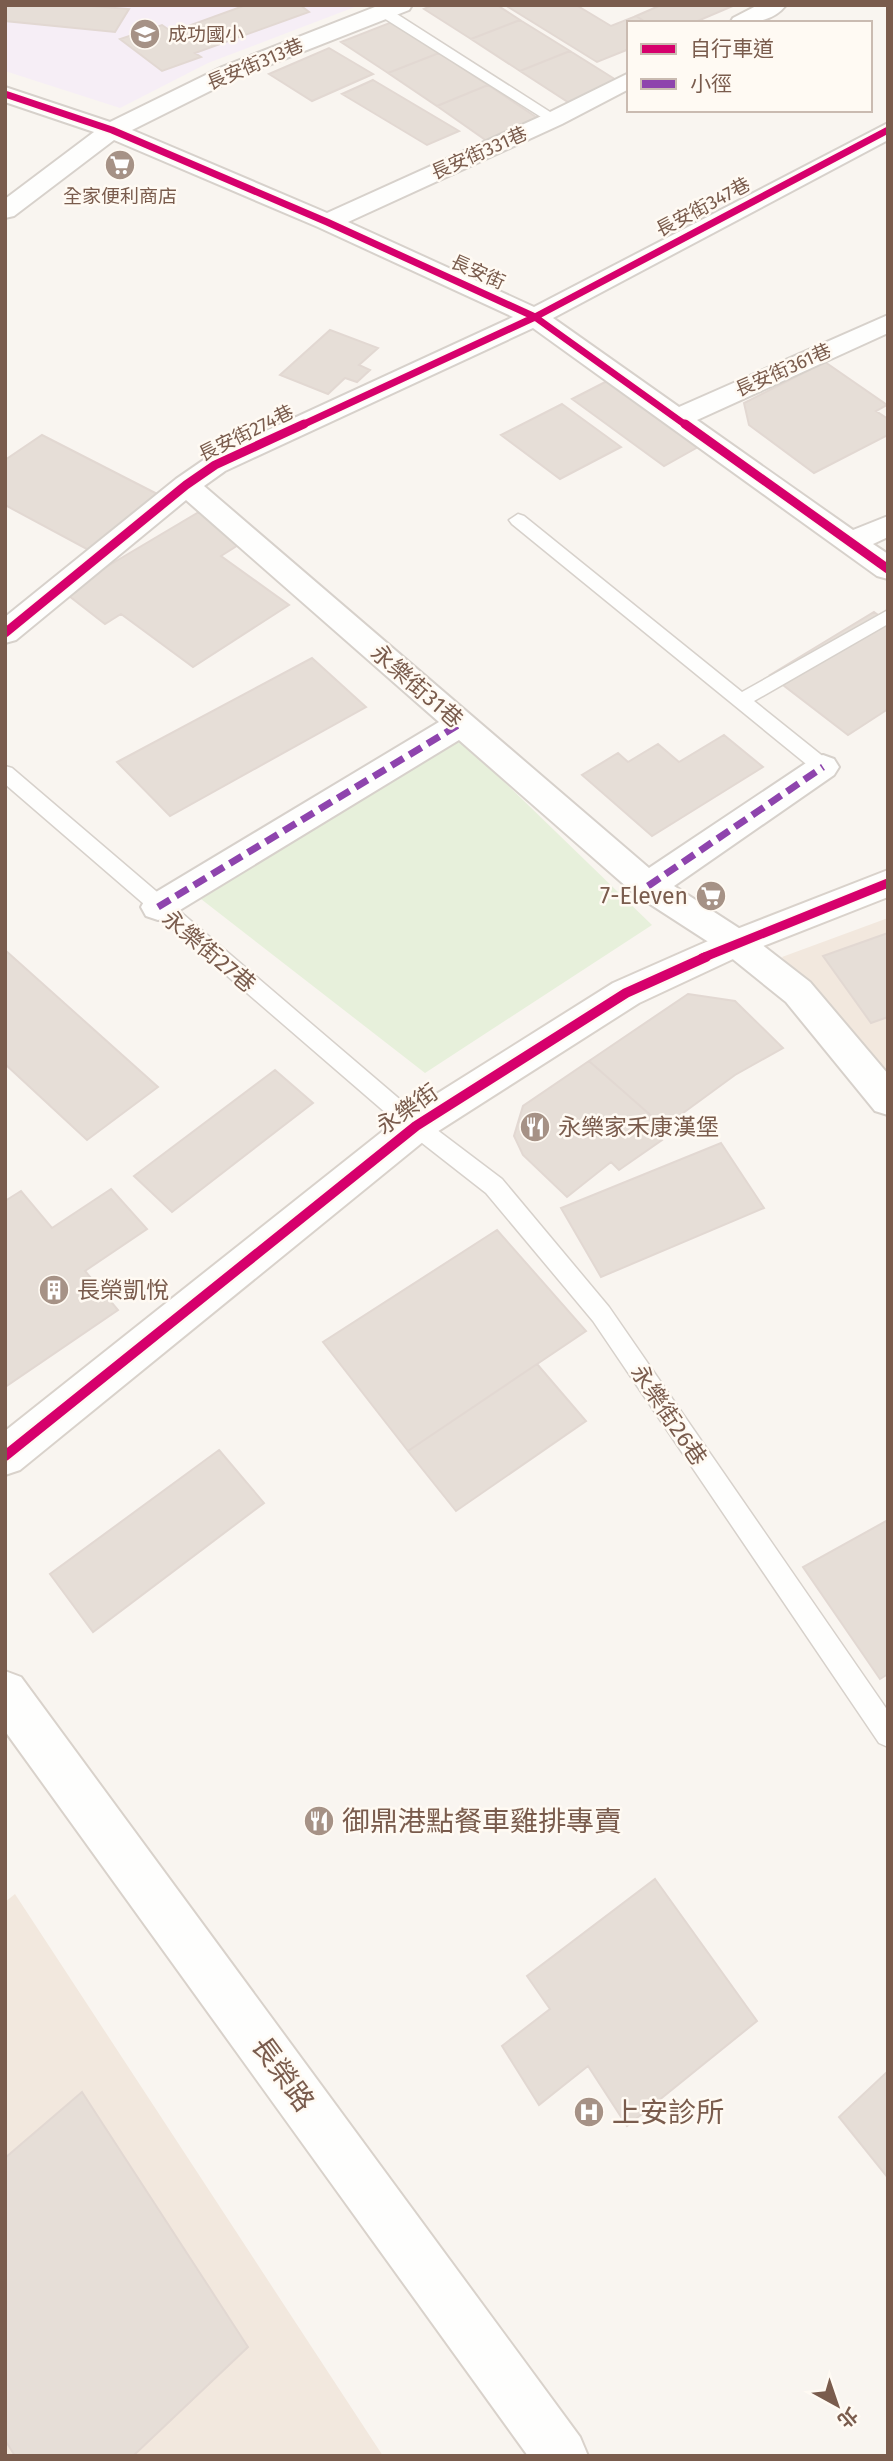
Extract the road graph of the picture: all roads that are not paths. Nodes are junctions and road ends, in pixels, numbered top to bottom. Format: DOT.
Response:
graph roads {
  1 [pos="775,5"];
  2 [pos="393,9"];
  3 [pos="745,21"];
  4 [pos="627,81"];
  5 [pos="5,94"];
  6 [pos="554,119"];
  7 [pos="888,130"];
  8 [pos="112,131"];
  9 [pos="5,211"];
  10 [pos="327,222"];
  11 [pos="535,317"];
  12 [pos="888,323"];
  13 [pos="678,418"];
  14 [pos="186,485"];
  15 [pos="518,520"];
  16 [pos="888,525"];
  17 [pos="852,542"];
  18 [pos="888,569"];
  19 [pos="888,616"];
  20 [pos="5,634"];
  21 [pos="743,700"];
  22 [pos="460,724"];
  23 [pos="823,767"];
  24 [pos="5,773"];
  25 [pos="888,883"];
  26 [pos="648,886"];
  27 [pos="158,907"];
  28 [pos="736,943"];
  29 [pos="888,1100"];
  30 [pos="416,1126"];
  31 [pos="5,1456"];
  32 [pos="5,1693"];
  33 [pos="888,1734"];
  34 [pos="561,2456"];
  1 -- 3 [label="street"];
  2 -- 6 [label="lane"];
  2 -- 8 [label="street, 長安街313巷"];
  4 -- 6 [label="street, 長安街331巷"];
  5 -- 8 [label="street, 長安街"];
  6 -- 10 [label="street, 長安街331巷"];
  7 -- 11 [label="street, 長安街347巷"];
  8 -- 9 [label="street, 長安街313巷"];
  8 -- 10 [label="street, 長安街"];
  10 -- 11 [label="street, 長安街"];
  11 -- 13 [label="street, 長安街"];
  11 -- 14 [label="street, 長安街274巷"];
  12 -- 13 [label="street, 長安街361巷"];
  13 -- 17 [label="street, 長安街"];
  14 -- 20 [label="street, 長安街274巷"];
  14 -- 22 [label="street, 永樂街31巷"];
  15 -- 21 [label="lane"];
  16 -- 17 [label="street"];
  17 -- 18 [label="street, 長安街"];
  19 -- 21 [label="lane"];
  21 -- 23 [label="lane"];
  22 -- 26 [label="street, 永樂街31巷"];
  22 -- 27 [label="street"];
  23 -- 26 [label="street"];
  24 -- 27 [label="lane, 永樂街27巷"];
  25 -- 28 [label="street, 永樂街"];
  26 -- 28 [label="street, 永樂街31巷"];
  27 -- 30 [label="lane, 永樂街27巷"];
  28 -- 29 [label="street, 永樂街31巷"];
  28 -- 30 [label="street, 永樂街"];
  30 -- 31 [label="street, 永樂街"];
  30 -- 33 [label="lane, 永樂街26巷"];
  32 -- 34 [label="street, 長榮路"];
}
